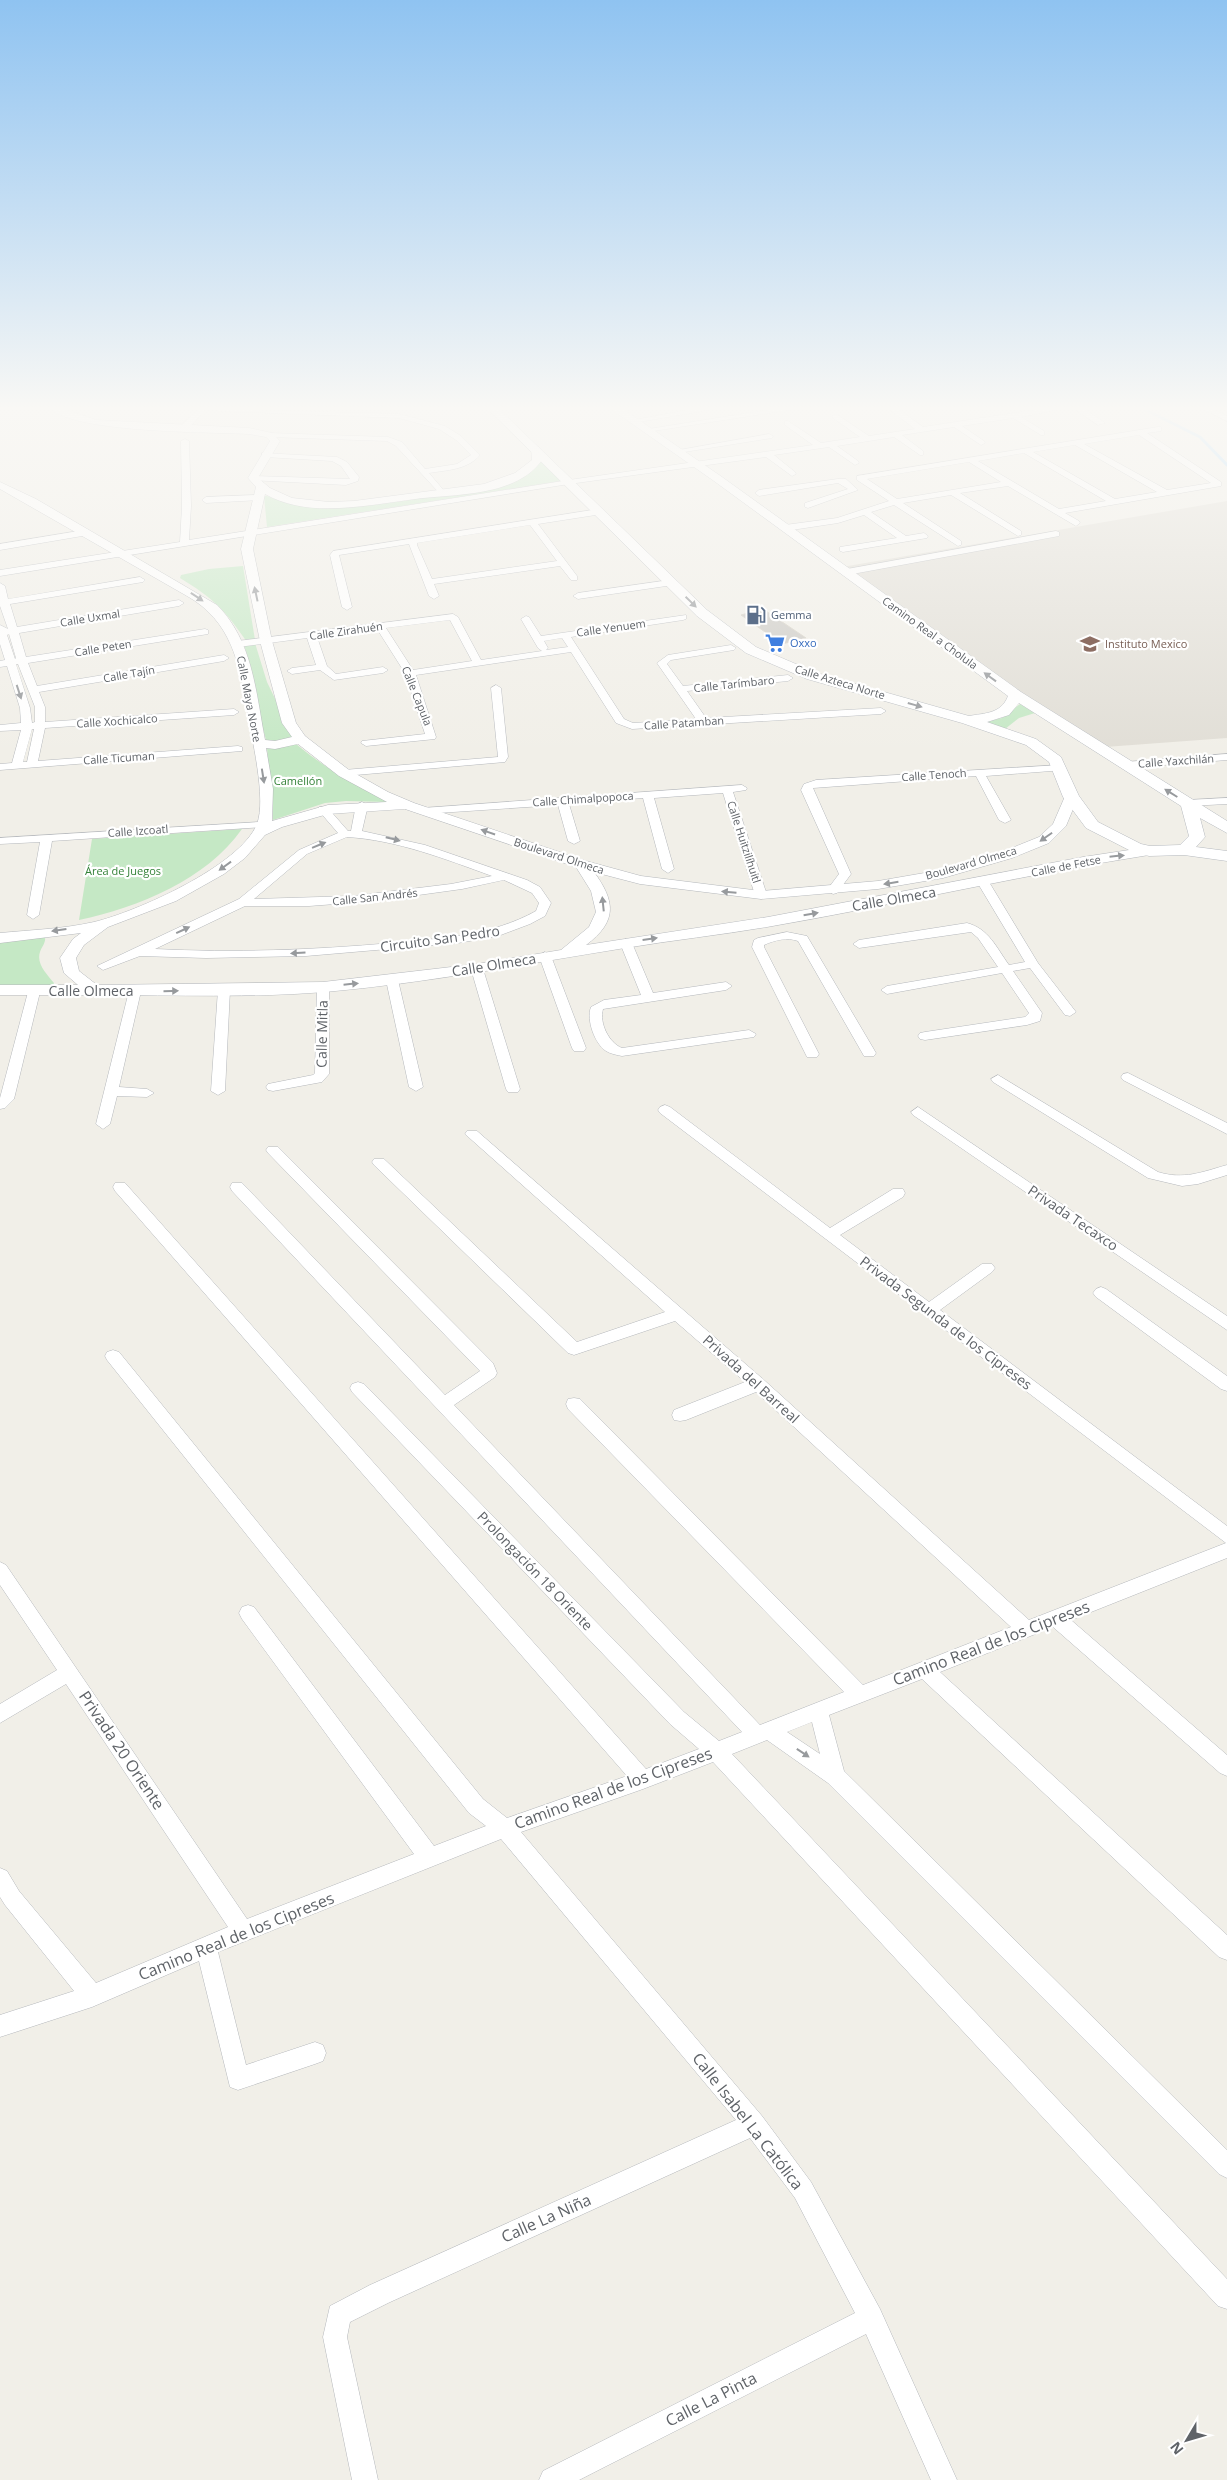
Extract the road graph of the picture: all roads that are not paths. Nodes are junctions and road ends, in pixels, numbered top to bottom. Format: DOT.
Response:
graph roads {
  1 [pos="70,525"];
  2 [pos="187,525"];
  3 [pos="251,525"];
  4 [pos="310,525"];
  5 [pos="515,525"];
  6 [pos="534,525"];
  7 [pos="612,525"];
  8 [pos="781,525"];
  9 [pos="797,525"];
  10 [pos="814,525"];
  11 [pos="883,525"];
  12 [pos="929,525"];
  13 [pos="1005,525"];
  14 [pos="785,528"];
  15 [pos="85,533"];
  16 [pos="1018,533"];
  17 [pos="1056,534"];
  18 [pos="248,535"];
  19 [pos="852,536"];
  20 [pos="924,536"];
  21 [pos="798,537"];
  22 [pos="904,539"];
  23 [pos="413,541"];
  24 [pos="958,543"];
  25 [pos="2,544"];
  26 [pos="184,545"];
  27 [pos="863,545"];
  28 [pos="843,549"];
  29 [pos="125,554"];
  30 [pos="563,563"];
  31 [pos="847,572"];
  32 [pos="0,573"];
  33 [pos="574,578"];
  34 [pos="140,580"];
  35 [pos="429,582"];
  36 [pos="670,583"];
  37 [pos="0,586"];
  38 [pos="434,596"];
  39 [pos="578,596"];
  40 [pos="2,602"];
  41 [pos="179,603"];
  42 [pos="347,607"];
  43 [pos="683,617"];
  44 [pos="526,619"];
  45 [pos="380,626"];
  46 [pos="14,630"];
  47 [pos="0,631"];
  48 [pos="205,632"];
  49 [pos="565,635"];
  50 [pos="311,636"];
  51 [pos="538,639"];
  52 [pos="266,641"];
  53 [pos="238,644"];
  54 [pos="731,648"];
  55 [pos="574,649"];
  56 [pos="546,654"];
  57 [pos="224,658"];
  58 [pos="22,661"];
  59 [pos="5,663"];
  60 [pos="478,663"];
  61 [pos="322,667"];
  62 [pos="383,670"];
  63 [pos="292,671"];
  64 [pos="410,673"];
  65 [pos="788,678"];
  66 [pos="496,688"];
  67 [pos="680,689"];
  68 [pos="34,690"];
  69 [pos="1016,695"];
  70 [pos="882,710"];
  71 [pos="234,712"];
  72 [pos="284,712"];
  73 [pos="254,713"];
  74 [pos="1051,719"];
  75 [pos="967,720"];
  76 [pos="704,722"];
  77 [pos="27,727"];
  78 [pos="40,727"];
  79 [pos="0,728"];
  80 [pos="1012,734"];
  81 [pos="300,738"];
  82 [pos="258,743"];
  83 [pos="366,743"];
  84 [pos="238,749"];
  85 [pos="1227,757"];
  86 [pos="32,765"];
  87 [pos="1126,765"];
  88 [pos="18,766"];
  89 [pos="0,767"];
  90 [pos="1060,768"];
  91 [pos="979,772"];
  92 [pos="344,773"];
  93 [pos="742,788"];
  94 [pos="727,789"];
  95 [pos="648,794"];
  96 [pos="1071,797"];
  97 [pos="563,801"];
  98 [pos="1213,801"];
  99 [pos="1227,801"];
  100 [pos="1188,803"];
  101 [pos="362,805"];
  102 [pos="409,806"];
  103 [pos="323,809"];
  104 [pos="423,810"];
  105 [pos="1005,820"];
  106 [pos="267,826"];
  107 [pos="1224,826"];
  108 [pos="350,834"];
  109 [pos="47,838"];
  110 [pos="0,841"];
  111 [pos="574,841"];
  112 [pos="1184,850"];
  113 [pos="1149,852"];
  114 [pos="1227,856"];
  115 [pos="581,864"];
  116 [pos="668,869"];
  117 [pos="505,876"];
  118 [pos="983,882"];
  119 [pos="833,890"];
  120 [pos="761,895"];
  121 [pos="243,902"];
  122 [pos="32,915"];
  123 [pos="768,922"];
  124 [pos="106,924"];
  125 [pos="0,938"];
  126 [pos="777,938"];
  127 [pos="626,943"];
  128 [pos="858,944"];
  129 [pos="139,952"];
  130 [pos="565,953"];
  131 [pos="545,956"];
  132 [pos="1033,964"];
  133 [pos="103,966"];
  134 [pos="477,969"];
  135 [pos="1006,969"];
  136 [pos="392,980"];
  137 [pos="726,986"];
  138 [pos="323,987"];
  139 [pos="0,990"];
  140 [pos="224,990"];
  141 [pos="887,990"];
  142 [pos="135,991"];
  143 [pos="34,992"];
  144 [pos="96,992"];
  145 [pos="649,998"];
  146 [pos="1070,1012"];
  147 [pos="749,1034"];
  148 [pos="925,1036"];
  149 [pos="580,1048"];
  150 [pos="869,1053"];
  151 [pos="812,1054"];
  152 [pos="1128,1077"];
  153 [pos="998,1079"];
  154 [pos="273,1087"];
  155 [pos="416,1087"];
  156 [pos="513,1089"];
  157 [pos="110,1091"];
  158 [pos="218,1091"];
  159 [pos="147,1093"];
  160 [pos="1,1104"];
  161 [pos="666,1110"];
  162 [pos="918,1112"];
  163 [pos="103,1124"];
  164 [pos="1227,1130"];
  165 [pos="472,1134"];
  166 [pos="274,1150"];
  167 [pos="379,1162"];
  168 [pos="1227,1170"];
  169 [pos="120,1187"];
  170 [pos="237,1187"];
  171 [pos="898,1193"];
  172 [pos="831,1234"];
  173 [pos="987,1268"];
  174 [pos="1101,1293"];
  175 [pos="929,1310"];
  176 [pos="678,1314"];
  177 [pos="1227,1324"];
  178 [pos="113,1356"];
  179 [pos="758,1384"];
  180 [pos="1227,1385"];
  181 [pos="358,1388"];
  182 [pos="444,1404"];
  183 [pos="574,1404"];
  184 [pos="680,1414"];
  185 [pos="1227,1536"];
  186 [pos="1227,1550"];
  187 [pos="0,1570"];
  188 [pos="248,1613"];
  189 [pos="1057,1618"];
  190 [pos="1026,1629"];
  191 [pos="924,1669"];
  192 [pos="70,1672"];
  193 [pos="860,1695"];
  194 [pos="818,1712"];
  195 [pos="0,1714"];
  196 [pos="763,1733"];
  197 [pos="716,1750"];
  198 [pos="1227,1767"];
  199 [pos="835,1776"];
  200 [pos="643,1780"];
  201 [pos="505,1828"];
  202 [pos="430,1858"];
  203 [pos="0,1878"];
  204 [pos="243,1931"];
  205 [pos="206,1947"];
  206 [pos="1227,1949"];
  207 [pos="92,1996"];
  208 [pos="0,2026"];
  209 [pos="315,2053"];
  210 [pos="754,2124"];
  211 [pos="1227,2166"];
  212 [pos="1227,2297"];
  213 [pos="871,2318"];
  214 [pos="364,2480"];
  215 [pos="552,2480"];
  216 [pos="944,2480"];
  1 -- 15 [label="street, Calle Maya Norte"];
  2 -- 26 [label="street"];
  3 -- 18 [label="street, Boulevard Olmeca"];
  4 -- 18 [label="street"];
  5 -- 23 [label="street"];
  6 -- 30 [label="street"];
  7 -- 36 [label="main road, Calle Azteca Norte"];
  8 -- 14 [label="main road, Camino Real a Cholula"];
  9 -- 14 [label="street"];
  10 -- 21 [label="street"];
  11 -- 22 [label="street"];
  12 -- 24 [label="street"];
  13 -- 16 [label="street"];
  14 -- 21 [label="main road, Camino Real a Cholula"];
  15 -- 25 [label="street"];
  15 -- 29 [label="street, Calle Maya Norte"];
  17 -- 31 [label="street"];
  18 -- 26 [label="street"];
  52 -- 18 [label="street, Boulevard Olmeca, one-way"];
  19 -- 27 [label="street"];
  20 -- 22 [label="street"];
  21 -- 31 [label="main road, Camino Real a Cholula"];
  22 -- 27 [label="street"];
  23 -- 35 [label="street"];
  23 -- 42 [label="street"];
  26 -- 29 [label="street"];
  27 -- 28 [label="street"];
  29 -- 32 [label="street"];
  29 -- 53 [label="street, Calle Maya Norte, one-way"];
  30 -- 33 [label="street"];
  30 -- 35 [label="street"];
  69 -- 31 [label="main road, Camino Real a Cholula, one-way"];
  34 -- 40 [label="street"];
  35 -- 38 [label="street"];
  36 -- 39 [label="street"];
  36 -- 75 [label="main road, Calle Azteca Norte, one-way"];
  37 -- 40 [label="street"];
  40 -- 46 [label="street"];
  41 -- 46 [label="street, Calle Uxmal"];
  43 -- 49 [label="street, Calle Yenuem"];
  44 -- 51 [label="street"];
  45 -- 50 [label="street, Calle Zirahuén"];
  45 -- 60 [label="street, Calle Zirahuén"];
  45 -- 64 [label="street, Calle Capula"];
  46 -- 47 [label="street, Calle Uxmal"];
  46 -- 58 [label="street"];
  47 -- 59 [label="street"];
  48 -- 58 [label="street, Calle Peten"];
  49 -- 51 [label="street, Calle Yenuem"];
  49 -- 55 [label="street, Calle Patamban"];
  50 -- 52 [label="street, Calle Zirahuén"];
  50 -- 61 [label="street"];
  51 -- 56 [label="street"];
  52 -- 53 [label="street, Calle Zirahuén"];
  52 -- 72 [label="street, Boulevard Olmeca"];
  53 -- 73 [label="street, Calle Maya Norte"];
  54 -- 67 [label="street"];
  55 -- 56 [label="street"];
  55 -- 76 [label="street, Calle Patamban"];
  56 -- 60 [label="street"];
  57 -- 68 [label="street, Calle Tajín"];
  58 -- 59 [label="street, Calle Peten"];
  58 -- 68 [label="street"];
  59 -- 77 [label="street, one-way"];
  60 -- 64 [label="street"];
  61 -- 62 [label="street"];
  61 -- 63 [label="street"];
  64 -- 83 [label="street, Calle Capula"];
  65 -- 67 [label="street, Calle Tarímbaro"];
  66 -- 92 [label="street"];
  67 -- 76 [label="street"];
  68 -- 78 [label="street"];
  69 -- 74 [label="main road, Camino Real a Cholula"];
  69 -- 75 [label="main road"];
  70 -- 76 [label="street, Calle Patamban"];
  71 -- 78 [label="street, Calle Xochicalco"];
  72 -- 73 [label="street"];
  72 -- 81 [label="street, Boulevard Olmeca"];
  73 -- 82 [label="street, Calle Maya Norte"];
  74 -- 80 [label="main road"];
  74 -- 87 [label="main road, Camino Real a Cholula"];
  75 -- 80 [label="main road, Calle Azteca Norte"];
  77 -- 78 [label="street, Calle Xochicalco"];
  77 -- 79 [label="street, Calle Xochicalco"];
  77 -- 88 [label="street"];
  78 -- 86 [label="street"];
  80 -- 90 [label="main road, Calle Azteca Norte"];
  81 -- 82 [label="street"];
  81 -- 92 [label="street, Boulevard Olmeca"];
  82 -- 106 [label="street, Calle Maya Norte, one-way"];
  84 -- 86 [label="street, Calle Ticuman"];
  85 -- 87 [label="street, Calle Yaxchilán"];
  86 -- 88 [label="street, Calle Ticuman"];
  100 -- 87 [label="main road, Camino Real a Cholula, one-way"];
  88 -- 89 [label="street, Calle Ticuman"];
  90 -- 91 [label="street, Calle Tenoch"];
  90 -- 96 [label="main road, Calle Azteca Norte"];
  91 -- 105 [label="street"];
  91 -- 119 [label="street, Calle Tenoch"];
  92 -- 102 [label="street, Boulevard Olmeca"];
  93 -- 94 [label="street, Calle Chimalpopoca"];
  94 -- 95 [label="street, Calle Chimalpopoca"];
  94 -- 120 [label="street, Calle Huitzilíhuitl"];
  95 -- 97 [label="street, Calle Chimalpopoca"];
  95 -- 116 [label="street"];
  96 -- 113 [label="main road, Calle Azteca Norte"];
  96 -- 119 [label="street, Boulevard Olmeca, one-way"];
  97 -- 104 [label="street, Calle Chimalpopoca"];
  97 -- 111 [label="street"];
  98 -- 99 [label="street"];
  98 -- 100 [label="street"];
  98 -- 107 [label="street"];
  100 -- 107 [label="main road, Camino Real a Cholula"];
  100 -- 112 [label="main road"];
  101 -- 102 [label="street"];
  101 -- 103 [label="street"];
  101 -- 108 [label="street"];
  102 -- 104 [label="street, Boulevard Olmeca"];
  103 -- 106 [label="street"];
  103 -- 108 [label="street"];
  115 -- 104 [label="street, Boulevard Olmeca, one-way"];
  106 -- 109 [label="street, Calle Izcoatl"];
  106 -- 124 [label="street, one-way"];
  108 -- 117 [label="street, Circuito San Pedro, one-way"];
  121 -- 108 [label="street, one-way"];
  109 -- 110 [label="street, Calle Izcoatl"];
  109 -- 122 [label="street"];
  112 -- 113 [label="main road, Calle Azteca Norte"];
  112 -- 114 [label="main road, Calle Azteca Norte"];
  118 -- 113 [label="street, Calle de Fetse, one-way"];
  120 -- 115 [label="street, Boulevard Olmeca, one-way"];
  130 -- 115 [label="street, one-way"];
  117 -- 121 [label="street, Calle San Andrés"];
  117 -- 129 [label="street, Circuito San Pedro, one-way"];
  123 -- 118 [label="street, Calle Olmeca, one-way"];
  118 -- 132 [label="street"];
  119 -- 120 [label="street, Boulevard Olmeca"];
  129 -- 121 [label="street, one-way"];
  123 -- 126 [label="street"];
  127 -- 123 [label="street, Calle Olmeca, one-way"];
  124 -- 125 [label="street, one-way"];
  124 -- 144 [label="street"];
  126 -- 150 [label="street"];
  126 -- 151 [label="street"];
  127 -- 130 [label="street, Calle Olmeca"];
  127 -- 145 [label="street"];
  128 -- 135 [label="street"];
  129 -- 133 [label="street"];
  130 -- 131 [label="street, Calle Olmeca"];
  131 -- 134 [label="street, Calle Olmeca"];
  131 -- 149 [label="street"];
  132 -- 135 [label="street"];
  132 -- 146 [label="street"];
  134 -- 136 [label="street, Calle Olmeca"];
  134 -- 156 [label="street"];
  135 -- 141 [label="street"];
  135 -- 148 [label="street"];
  138 -- 136 [label="street, Calle Olmeca, one-way"];
  136 -- 155 [label="street"];
  137 -- 145 [label="street"];
  138 -- 140 [label="street, Calle Olmeca"];
  138 -- 154 [label="street, Calle Mitla"];
  139 -- 143 [label="street, Calle Olmeca"];
  142 -- 140 [label="street, Calle Olmeca, one-way"];
  140 -- 158 [label="street"];
  142 -- 144 [label="street, Calle Olmeca"];
  142 -- 157 [label="street"];
  143 -- 144 [label="street, Calle Olmeca"];
  143 -- 160 [label="street"];
  145 -- 147 [label="street"];
  152 -- 164 [label="street"];
  153 -- 168 [label="street"];
  157 -- 159 [label="street"];
  157 -- 163 [label="street"];
  161 -- 172 [label="street, Privada Segunda de los Cipreses"];
  162 -- 177 [label="street, Privada Tecaxco"];
  165 -- 176 [label="street, Privada del Barreal"];
  166 -- 182 [label="street"];
  167 -- 176 [label="street"];
  169 -- 200 [label="street"];
  170 -- 182 [label="street"];
  171 -- 172 [label="street"];
  172 -- 175 [label="street, Privada Segunda de los Cipreses"];
  173 -- 175 [label="street"];
  174 -- 180 [label="street"];
  175 -- 185 [label="street, Privada Segunda de los Cipreses"];
  176 -- 179 [label="street, Privada del Barreal"];
  178 -- 201 [label="street, Calle Isabel La Católica"];
  179 -- 184 [label="street"];
  179 -- 190 [label="street, Privada del Barreal"];
  181 -- 197 [label="street, Prolongación 18 Oriente"];
  182 -- 196 [label="street"];
  183 -- 193 [label="street"];
  186 -- 189 [label="street, Camino Real de los Cipreses"];
  187 -- 192 [label="street, Privada 20 Oriente"];
  188 -- 202 [label="street"];
  189 -- 190 [label="street, Camino Real de los Cipreses"];
  189 -- 198 [label="street"];
  190 -- 191 [label="street, Camino Real de los Cipreses"];
  191 -- 193 [label="street, Camino Real de los Cipreses"];
  191 -- 206 [label="street"];
  192 -- 195 [label="street"];
  192 -- 204 [label="street, Privada 20 Oriente"];
  193 -- 194 [label="street, Camino Real de los Cipreses"];
  194 -- 196 [label="street, Camino Real de los Cipreses"];
  194 -- 199 [label="street"];
  196 -- 197 [label="street, Camino Real de los Cipreses"];
  196 -- 199 [label="street, one-way"];
  197 -- 200 [label="street, Camino Real de los Cipreses"];
  197 -- 212 [label="street, Prolongación 18 Oriente"];
  199 -- 211 [label="street"];
  200 -- 201 [label="street, Camino Real de los Cipreses"];
  201 -- 202 [label="street, Camino Real de los Cipreses"];
  201 -- 210 [label="street, Calle Isabel La Católica"];
  202 -- 204 [label="street, Camino Real de los Cipreses"];
  203 -- 207 [label="street"];
  204 -- 205 [label="street, Camino Real de los Cipreses"];
  205 -- 207 [label="street, Camino Real de los Cipreses"];
  205 -- 209 [label="street"];
  207 -- 208 [label="street, Camino Real de los Cipreses"];
  210 -- 213 [label="street, Calle Isabel La Católica"];
  210 -- 214 [label="street, Calle La Niña"];
  213 -- 215 [label="street, Calle La Pinta"];
  213 -- 216 [label="street, Calle Isabel La Católica"];
}
